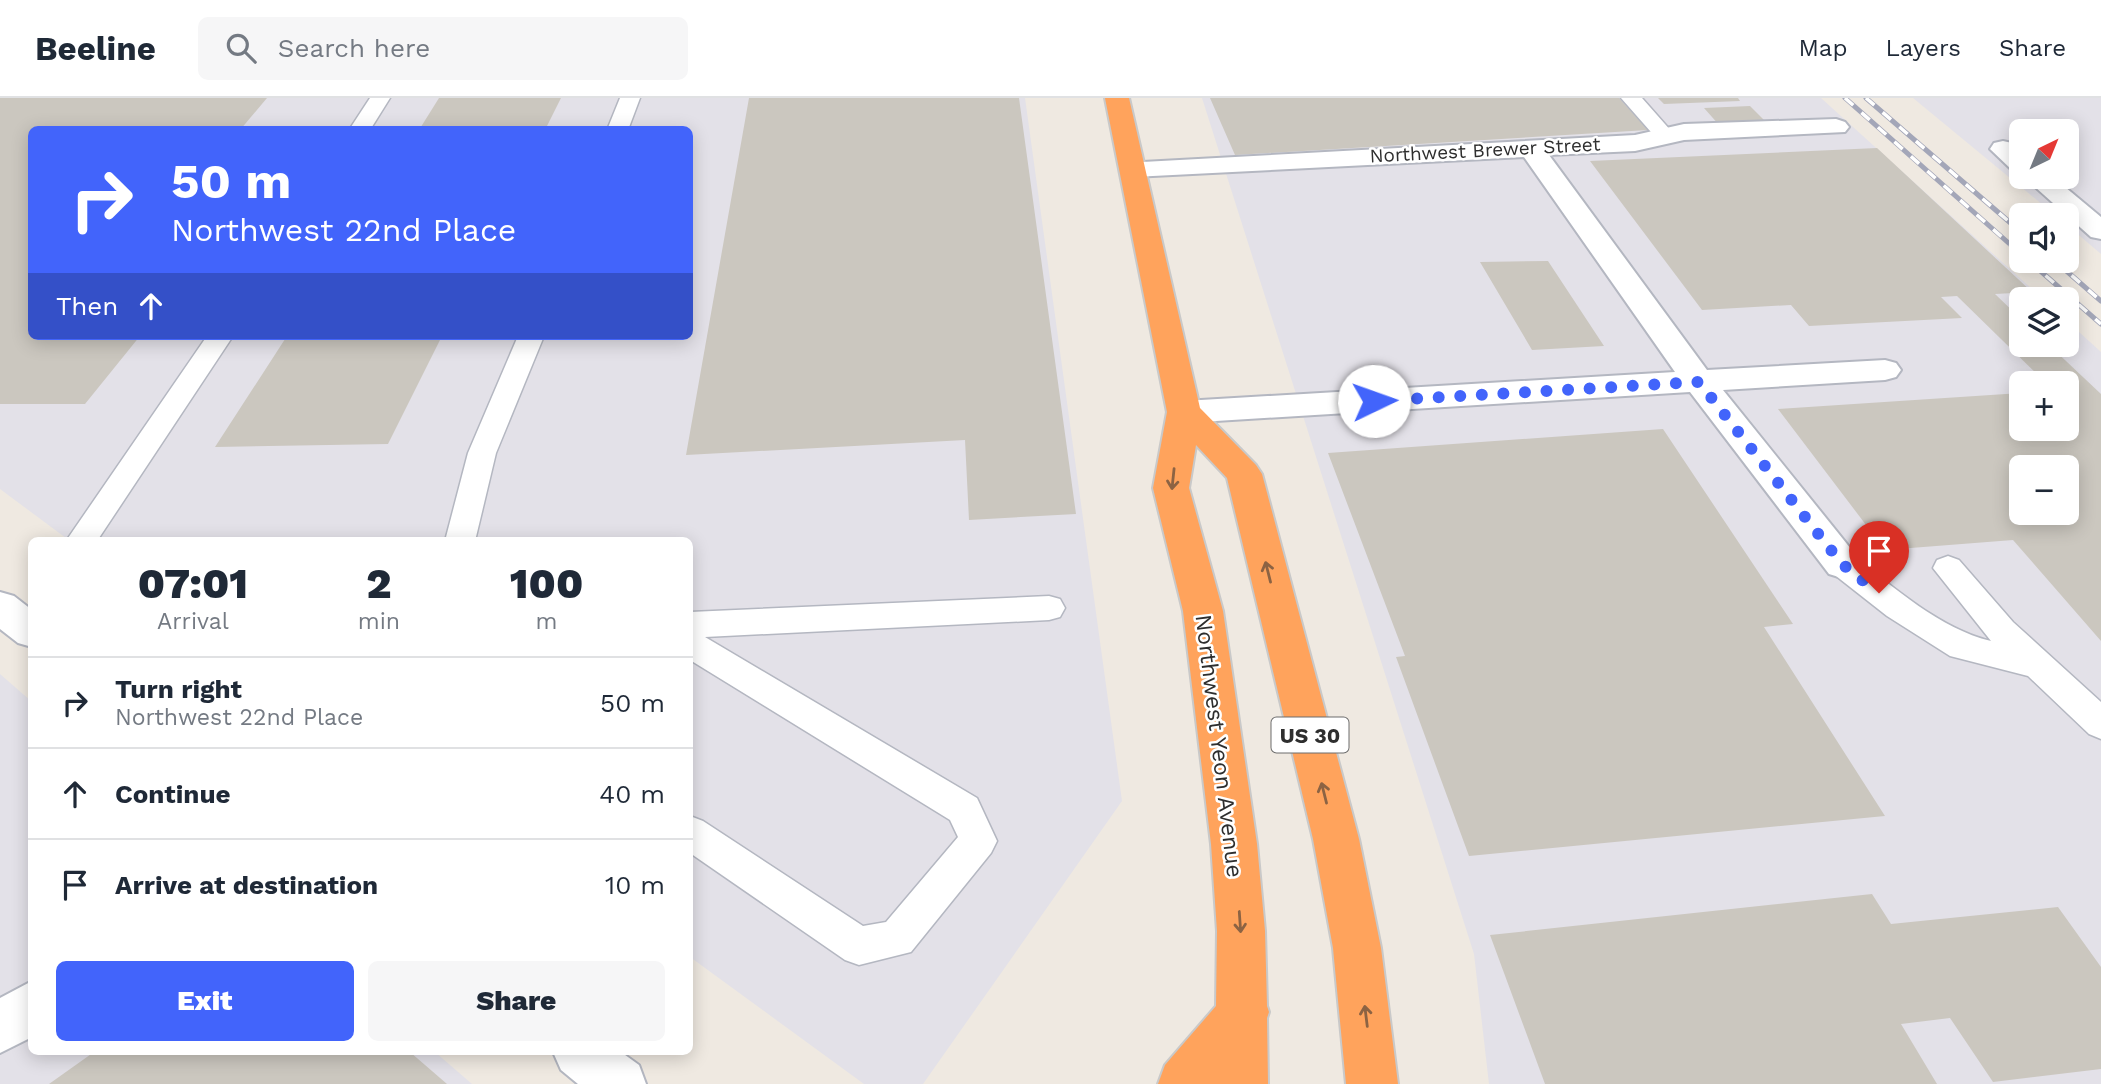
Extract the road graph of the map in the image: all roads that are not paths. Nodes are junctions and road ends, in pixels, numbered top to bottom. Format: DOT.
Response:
graph roads {
  1 [pos="380,98"];
  2 [pos="630,98"];
  3 [pos="1117,98"];
  4 [pos="1631,98"];
  5 [pos="362,126"];
  6 [pos="619,126"];
  7 [pos="1836,127"];
  8 [pos="1665,136"];
  9 [pos="1530,147"];
  10 [pos="1133,169"];
  11 [pos="2050,189"];
  12 [pos="2101,231"];
  13 [pos="217,340"];
  14 [pos="529,340"];
  15 [pos="1885,370"];
  16 [pos="1699,382"];
  17 [pos="1184,412"];
  18 [pos="85,537"];
  19 [pos="461,537"];
  20 [pos="1842,564"];
  21 [pos="1948,568"];
  22 [pos="1049,608"];
  23 [pos="693,625"];
  24 [pos="693,646"];
  25 [pos="2038,665"];
  26 [pos="2101,724"];
  27 [pos="693,835"];
  28 [pos="28,1009"];
  29 [pos="1244,1012"];
  30 [pos="0,1028"];
  31 [pos="583,1055"];
  32 [pos="620,1084"];
  33 [pos="1184,1084"];
  34 [pos="1242,1084"];
  35 [pos="1373,1084"];
  1 -- 5 [label="lane"];
  2 -- 6 [label="lane"];
  3 -- 10 [label="highway, Northwest Yeon Avenue"];
  4 -- 8 [label="lane"];
  7 -- 8 [label="street, Northwest Brewer Street"];
  8 -- 9 [label="street, Northwest Brewer Street"];
  9 -- 10 [label="street, Northwest Brewer Street"];
  9 -- 16 [label="street"];
  10 -- 17 [label="highway, Northwest Yeon Avenue"];
  11 -- 12 [label="street"];
  13 -- 18 [label="lane"];
  14 -- 19 [label="lane"];
  15 -- 16 [label="street"];
  16 -- 17 [label="street"];
  16 -- 20 [label="street"];
  17 -- 29 [label="highway, Northwest Yeon Avenue, one-way"];
  35 -- 17 [label="highway, US 30, one-way"];
  20 -- 25 [label="lane"];
  21 -- 25 [label="lane"];
  22 -- 23 [label="lane"];
  24 -- 27 [label="lane"];
  25 -- 26 [label="lane"];
  28 -- 30 [label="street"];
  29 -- 33 [label="highway"];
  29 -- 34 [label="highway, Northwest Yeon Avenue"];
  31 -- 32 [label="street"];
}
